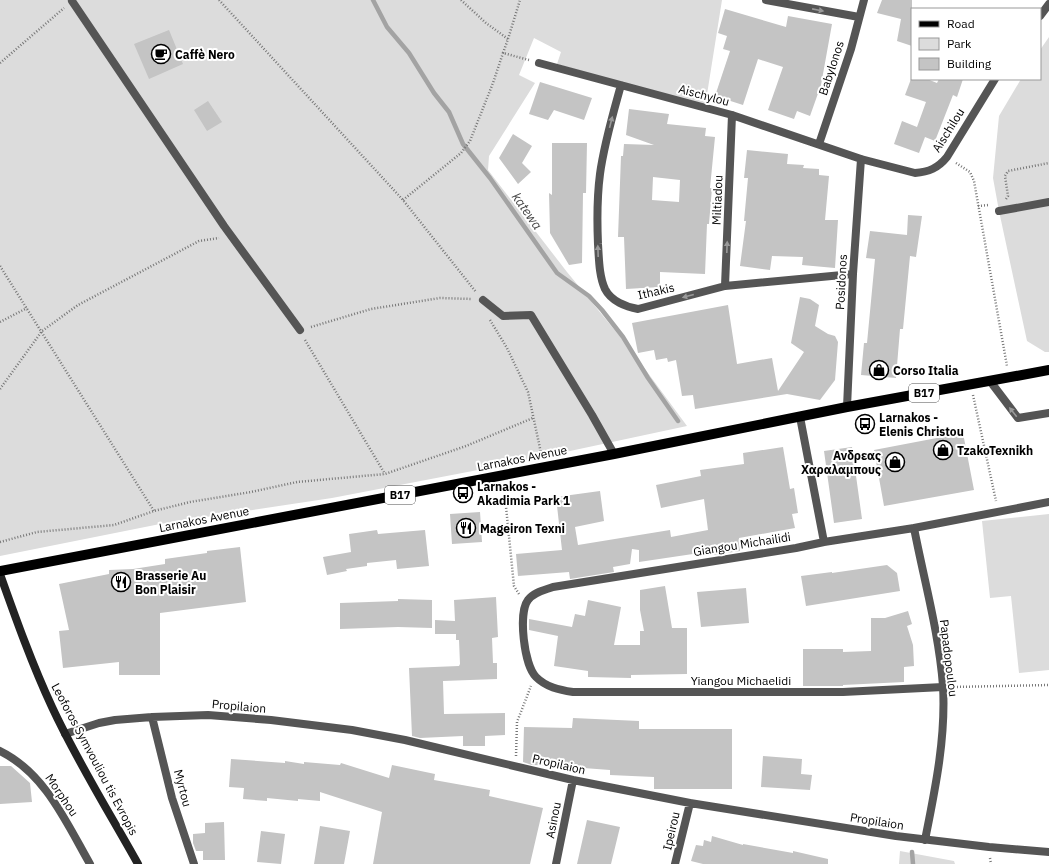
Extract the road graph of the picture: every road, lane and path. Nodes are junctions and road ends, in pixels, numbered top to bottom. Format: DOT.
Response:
graph roads {
  1 [pos="219,0"];
  2 [pos="461,0"];
  3 [pos="520,0"];
  4 [pos="766,0"];
  5 [pos="864,0"];
  6 [pos="72,1"];
  7 [pos="1049,4"];
  8 [pos="1041,15"];
  9 [pos="859,17"];
  10 [pos="508,40"];
  11 [pos="503,54"];
  12 [pos="539,62"];
  13 [pos="0,64"];
  14 [pos="993,80"];
  15 [pos="621,85"];
  16 [pos="732,115"];
  17 [pos="819,144"];
  18 [pos="947,158"];
  19 [pos="861,159"];
  20 [pos="1049,163"];
  21 [pos="403,200"];
  22 [pos="1006,201"];
  23 [pos="1049,202"];
  24 [pos="978,206"];
  25 [pos="996,208"];
  26 [pos="232,237"];
  27 [pos="0,266"];
  28 [pos="852,274"];
  29 [pos="725,286"];
  30 [pos="483,300"];
  31 [pos="27,308"];
  32 [pos="0,322"];
  33 [pos="300,330"];
  34 [pos="42,331"];
  35 [pos="1049,370"];
  36 [pos="1009,378"];
  37 [pos="990,381"];
  38 [pos="971,384"];
  39 [pos="0,389"];
  40 [pos="847,407"];
  41 [pos="1049,413"];
  42 [pos="800,417"];
  43 [pos="533,418"];
  44 [pos="541,453"];
  45 [pos="614,454"];
  46 [pos="385,474"];
  47 [pos="504,487"];
  48 [pos="1049,502"];
  49 [pos="154,511"];
  50 [pos="999,511"];
  51 [pos="914,528"];
  52 [pos="0,542"];
  53 [pos="824,542"];
  54 [pos="0,571"];
  55 [pos="0,574"];
  56 [pos="525,604"];
  57 [pos="535,676"];
  58 [pos="1049,685"];
  59 [pos="943,687"];
  60 [pos="152,717"];
  61 [pos="65,734"];
  62 [pos="0,751"];
  63 [pos="515,767"];
  64 [pos="573,780"];
  65 [pos="690,803"];
  66 [pos="926,840"];
  67 [pos="1049,852"];
  68 [pos="90,864"];
  69 [pos="138,864"];
  70 [pos="194,864"];
  71 [pos="556,864"];
  72 [pos="675,864"];
  1 -- 21 [label="path"];
  2 -- 10 [label="path"];
  3 -- 10 [label="path"];
  4 -- 9 [label="street, one-way"];
  5 -- 9 [label="street, Babylonos"];
  6 -- 13 [label="path"];
  6 -- 26 [label="street"];
  7 -- 8 [label="street"];
  9 -- 17 [label="street, Babylonos"];
  10 -- 11 [label="path"];
  11 -- 12 [label="path"];
  11 -- 21 [label="path"];
  12 -- 15 [label="street, Aischylou"];
  14 -- 18 [label="street, Aischilou"];
  15 -- 16 [label="street, Aischylou"];
  29 -- 15 [label="street, Ithakis, one-way"];
  16 -- 17 [label="street, Aischylou"];
  29 -- 16 [label="street, Miltiadou, one-way"];
  17 -- 19 [label="street, Aischylou"];
  18 -- 19 [label="street, Aischilou"];
  18 -- 24 [label="path"];
  19 -- 28 [label="street, Posidonos"];
  20 -- 22 [label="path"];
  21 -- 30 [label="path"];
  23 -- 25 [label="street"];
  24 -- 25 [label="path"];
  24 -- 36 [label="path"];
  26 -- 33 [label="street"];
  26 -- 34 [label="path"];
  27 -- 31 [label="path"];
  28 -- 29 [label="street, Ithakis"];
  28 -- 40 [label="street, Posidonos"];
  30 -- 33 [label="path"];
  30 -- 43 [label="path"];
  30 -- 45 [label="street"];
  31 -- 32 [label="path"];
  31 -- 34 [label="path"];
  33 -- 46 [label="path"];
  34 -- 39 [label="path"];
  34 -- 49 [label="path"];
  35 -- 36 [label="main road, Larnakos Avenue / B17"];
  36 -- 37 [label="main road, Larnakos Avenue / B17"];
  37 -- 38 [label="main road, Larnakos Avenue / B17"];
  41 -- 37 [label="street, one-way"];
  38 -- 40 [label="main road, Larnakos Avenue / B17"];
  38 -- 50 [label="path"];
  40 -- 42 [label="main road, Larnakos Avenue / B17"];
  42 -- 45 [label="main road, Larnakos Avenue / B17"];
  42 -- 53 [label="street"];
  43 -- 44 [label="path"];
  43 -- 46 [label="path"];
  45 -- 54 [label="main road, Larnakos Avenue / B17"];
  46 -- 49 [label="path"];
  47 -- 56 [label="path"];
  48 -- 50 [label="street, Giangou Michailidi"];
  49 -- 52 [label="path"];
  50 -- 51 [label="street, Giangou Michailidi"];
  51 -- 53 [label="street, Giangou Michailidi"];
  51 -- 59 [label="street, Papadopoulou"];
  53 -- 56 [label="street, Giangou Michailidi"];
  55 -- 61 [label="street, Leoforos Symvouliou tis Evropis"];
  56 -- 57 [label="street"];
  57 -- 59 [label="street, Yiangou Michaelidi"];
  57 -- 63 [label="path"];
  58 -- 59 [label="path"];
  59 -- 66 [label="street, Papadopoulou"];
  60 -- 61 [label="street, Propilaion"];
  60 -- 63 [label="street, Propilaion"];
  60 -- 70 [label="street, Myrtou"];
  61 -- 69 [label="street, Leoforos Symvouliou tis Evropis"];
  62 -- 68 [label="street, Morphou"];
  63 -- 64 [label="street, Propilaion"];
  64 -- 65 [label="street, Propilaion"];
  64 -- 71 [label="street, Asinou"];
  65 -- 66 [label="street, Propilaion"];
  65 -- 72 [label="street, Ipeirou"];
  66 -- 67 [label="street, Propilaion"];
}
